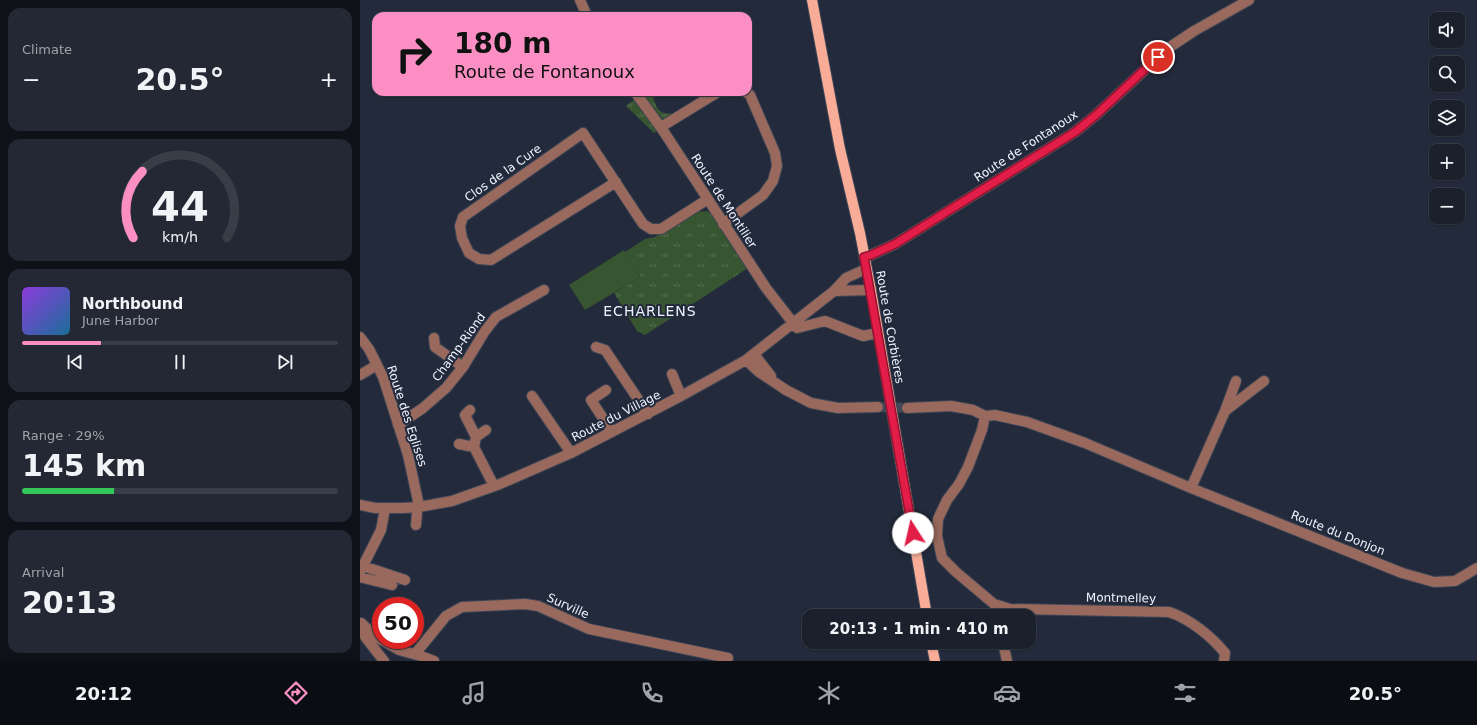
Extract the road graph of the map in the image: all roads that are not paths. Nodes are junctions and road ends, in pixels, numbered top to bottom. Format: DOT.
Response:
graph roads {
  1 [pos="580,0"];
  2 [pos="812,0"];
  3 [pos="1249,0"];
  4 [pos="585,12"];
  5 [pos="638,96"];
  6 [pos="711,96"];
  7 [pos="750,96"];
  8 [pos="660,127"];
  9 [pos="616,182"];
  10 [pos="708,199"];
  11 [pos="723,224"];
  12 [pos="864,257"];
  13 [pos="866,269"];
  14 [pos="544,290"];
  15 [pos="871,290"];
  16 [pos="834,291"];
  17 [pos="793,323"];
  18 [pos="878,333"];
  19 [pos="360,337"];
  20 [pos="434,338"];
  21 [pos="596,347"];
  22 [pos="750,357"];
  23 [pos="377,365"];
  24 [pos="463,367"];
  25 [pos="672,374"];
  26 [pos="360,375"];
  27 [pos="1236,381"];
  28 [pos="1264,381"];
  29 [pos="606,390"];
  30 [pos="532,396"];
  31 [pos="681,396"];
  32 [pos="878,407"];
  33 [pos="907,408"];
  34 [pos="470,410"];
  35 [pos="1225,411"];
  36 [pos="648,414"];
  37 [pos="984,416"];
  38 [pos="398,425"];
  39 [pos="486,430"];
  40 [pos="612,432"];
  41 [pos="475,442"];
  42 [pos="459,444"];
  43 [pos="572,453"];
  44 [pos="494,486"];
  45 [pos="1191,488"];
  46 [pos="360,505"];
  47 [pos="419,507"];
  48 [pos="385,509"];
  49 [pos="416,526"];
  50 [pos="1477,568"];
  51 [pos="361,569"];
  52 [pos="360,577"];
  53 [pos="405,580"];
  54 [pos="392,585"];
  55 [pos="994,604"];
  56 [pos="926,609"];
  57 [pos="995,609"];
  58 [pos="360,622"];
  59 [pos="360,627"];
  60 [pos="372,633"];
  61 [pos="397,649"];
  62 [pos="932,649"];
  63 [pos="1004,649"];
  64 [pos="416,654"];
  65 [pos="728,658"];
  66 [pos="384,661"];
  67 [pos="434,661"];
  68 [pos="935,661"];
  69 [pos="1007,661"];
  70 [pos="1224,661"];
  1 -- 4 [label="street"];
  2 -- 12 [label="main road, Route de Corbières"];
  3 -- 12 [label="street, Route de Fontanoux"];
  5 -- 8 [label="street, Route de Montilier"];
  6 -- 8 [label="street"];
  7 -- 11 [label="street"];
  8 -- 10 [label="street, Route de Montilier"];
  9 -- 9 [label="street, Clos de la Cure"];
  9 -- 10 [label="street, Clos de la Cure"];
  10 -- 11 [label="street, Route de Montilier"];
  11 -- 17 [label="street, Route de Montilier"];
  12 -- 13 [label="main road, Route de Corbières"];
  13 -- 15 [label="main road, Route de Corbières"];
  13 -- 16 [label="street, Route du Village"];
  14 -- 24 [label="street, Champ-Riond"];
  15 -- 16 [label="street"];
  15 -- 18 [label="main road, Route de Corbières"];
  16 -- 17 [label="street, Route du Village"];
  17 -- 18 [label="street"];
  17 -- 22 [label="street, Route du Village"];
  18 -- 56 [label="main road, Route de Corbières"];
  19 -- 23 [label="street, Route des Eglises"];
  20 -- 24 [label="street"];
  21 -- 36 [label="street"];
  22 -- 31 [label="street, Route du Village"];
  22 -- 32 [label="street"];
  23 -- 26 [label="street"];
  23 -- 38 [label="street, Route des Eglises"];
  24 -- 38 [label="street, Champ-Riond"];
  25 -- 31 [label="street"];
  27 -- 35 [label="street"];
  28 -- 35 [label="street"];
  29 -- 40 [label="street"];
  30 -- 43 [label="street"];
  31 -- 36 [label="street, Route du Village"];
  33 -- 37 [label="street, Route du Donjon"];
  34 -- 41 [label="street"];
  35 -- 45 [label="street"];
  36 -- 40 [label="street, Route du Village"];
  37 -- 45 [label="street, Route du Donjon"];
  37 -- 55 [label="street, Montmelley"];
  38 -- 47 [label="street, Route des Eglises"];
  39 -- 41 [label="street"];
  40 -- 43 [label="street, Route du Village"];
  41 -- 42 [label="street"];
  41 -- 44 [label="street"];
  43 -- 44 [label="street, Route du Village"];
  44 -- 47 [label="street, Route du Village"];
  45 -- 50 [label="street, Route du Donjon"];
  46 -- 48 [label="street, Route du Village"];
  47 -- 48 [label="street, Route du Village"];
  47 -- 49 [label="street, Route des Eglises"];
  48 -- 51 [label="street"];
  51 -- 53 [label="street"];
  52 -- 54 [label="street"];
  55 -- 57 [label="street"];
  55 -- 70 [label="street, Montmelley"];
  58 -- 60 [label="street"];
  59 -- 66 [label="street"];
  61 -- 64 [label="street"];
  62 -- 68 [label="main road"];
  63 -- 69 [label="street"];
  64 -- 65 [label="street, Surville"];
  64 -- 67 [label="street"];
}
